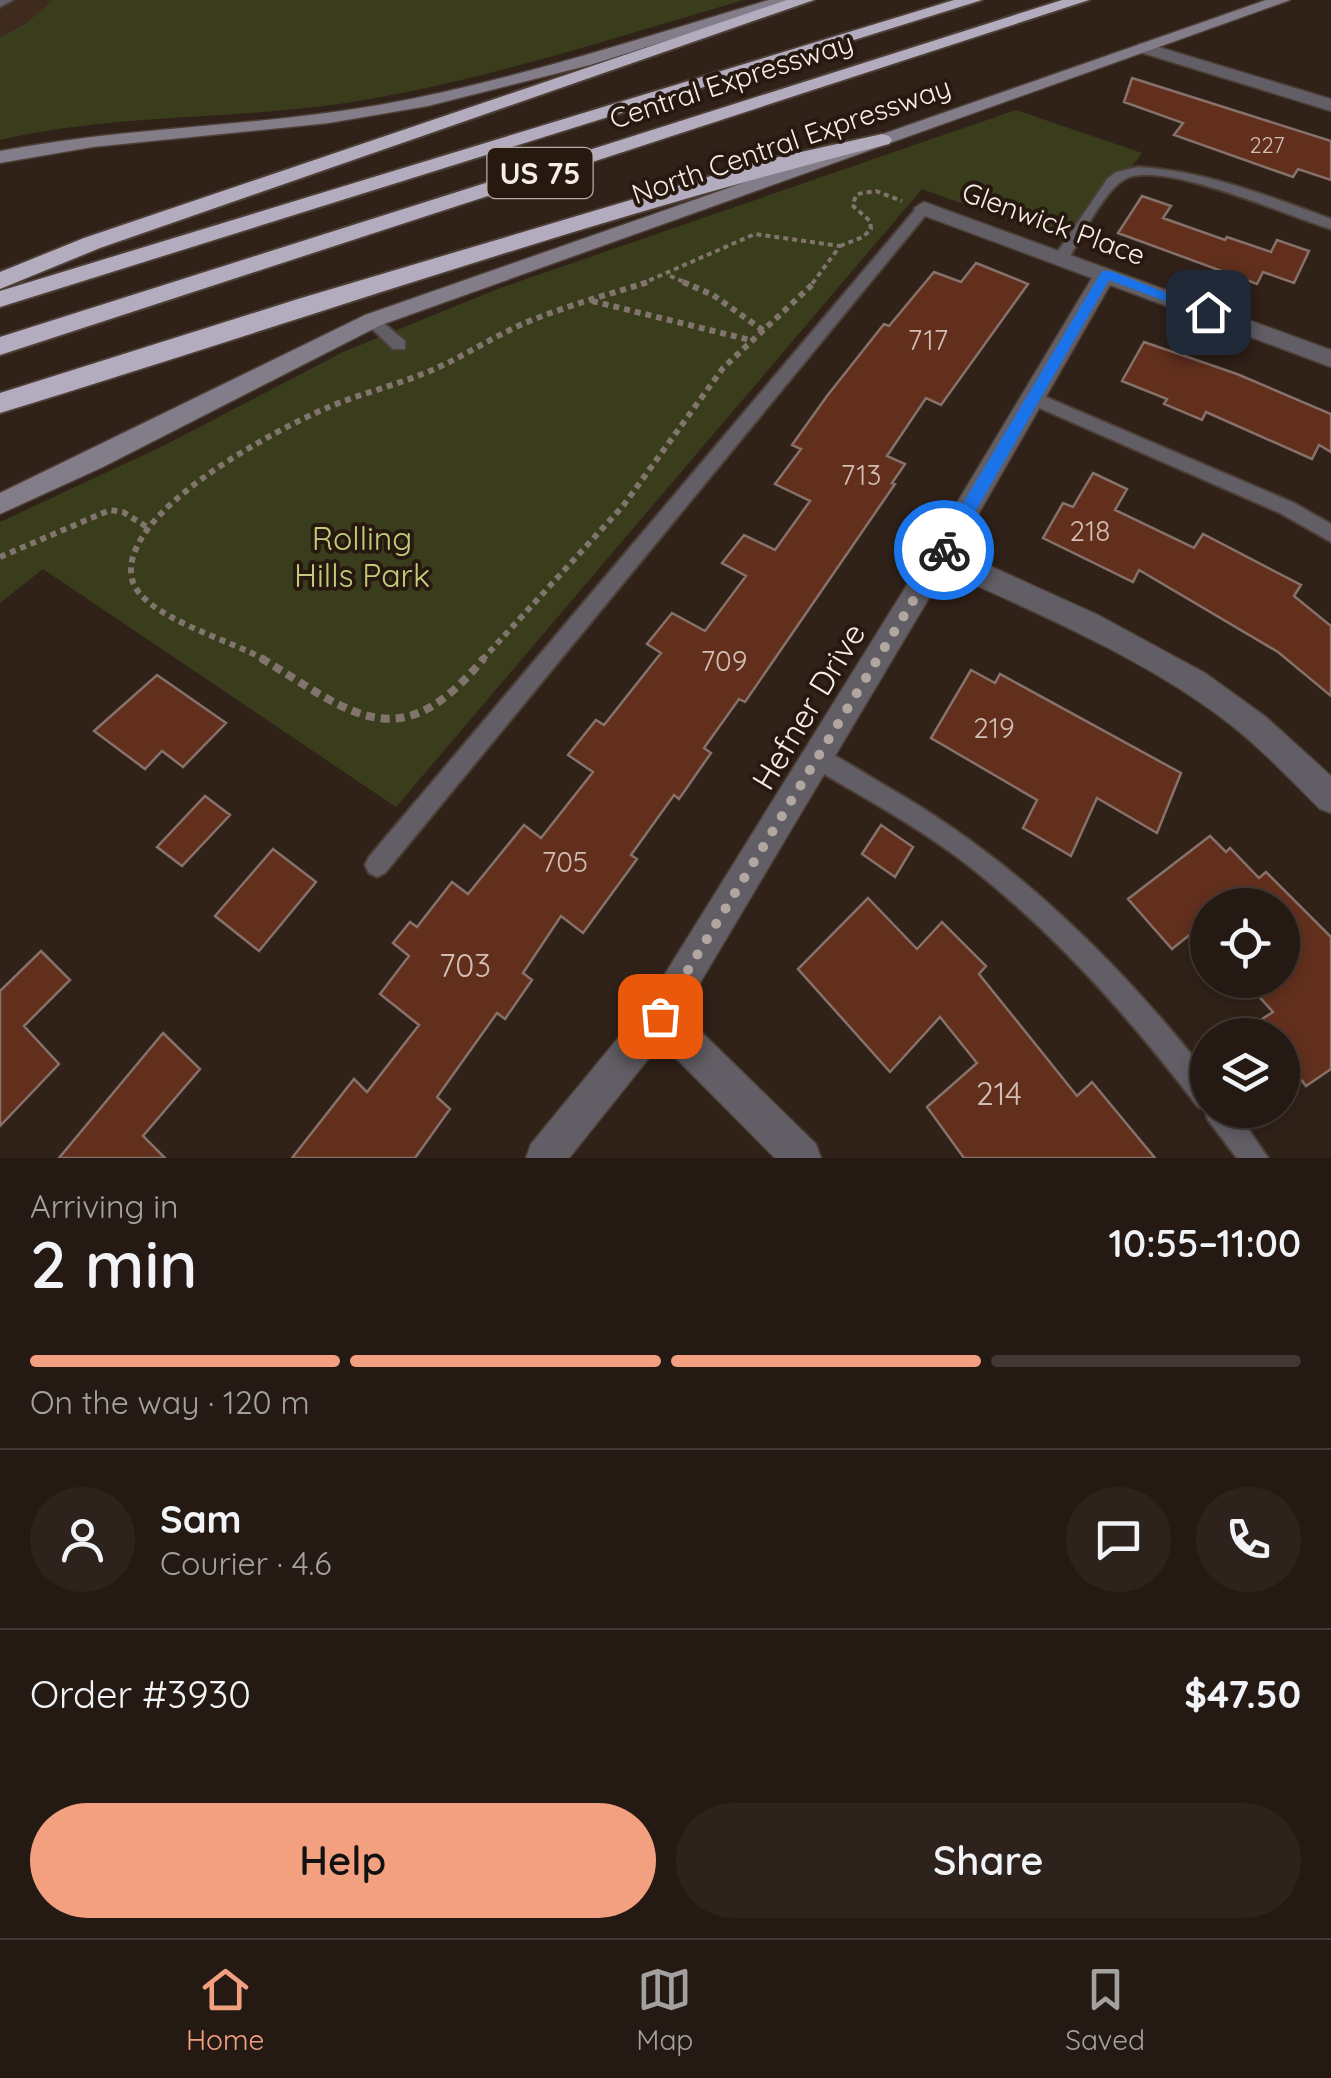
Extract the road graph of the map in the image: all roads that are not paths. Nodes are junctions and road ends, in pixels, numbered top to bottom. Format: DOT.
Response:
graph roads {
  1 [pos="7,0"];
  2 [pos="787,0"];
  3 [pos="805,0"];
  4 [pos="973,0"];
  5 [pos="1080,0"];
  6 [pos="1282,0"];
  7 [pos="0,4"];
  8 [pos="1145,48"];
  9 [pos="1331,105"];
  10 [pos="882,140"];
  11 [pos="0,157"];
  12 [pos="924,208"];
  13 [pos="1331,224"];
  14 [pos="1062,257"];
  15 [pos="1106,274"];
  16 [pos="0,281"];
  17 [pos="0,299"];
  18 [pos="372,320"];
  19 [pos="399,345"];
  20 [pos="0,346"];
  21 [pos="1331,358"];
  22 [pos="1034,398"];
  23 [pos="0,403"];
  24 [pos="0,504"];
  25 [pos="1331,534"];
  26 [pos="940,556"];
  27 [pos="818,758"];
  28 [pos="1331,798"];
  29 [pos="377,865"];
  30 [pos="660,1016"];
  31 [pos="1190,1074"];
  32 [pos="1232,1128"];
  33 [pos="545,1158"];
  34 [pos="802,1158"];
  35 [pos="1254,1158"];
  1 -- 7 [label="lane"];
  2 -- 11 [label="main road"];
  3 -- 16 [label="highway"];
  4 -- 17 [label="highway, Central Expressway / US 75"];
  5 -- 20 [label="highway, Central Expressway / US 75"];
  6 -- 8 [label="main road, North Central Expressway"];
  8 -- 9 [label="street"];
  8 -- 10 [label="main road, North Central Expressway"];
  10 -- 18 [label="main road, North Central Expressway"];
  10 -- 23 [label="highway"];
  12 -- 14 [label="street, Glenwick Place"];
  12 -- 29 [label="lane"];
  13 -- 14 [label="lane"];
  14 -- 15 [label="street, Glenwick Place"];
  15 -- 21 [label="street, Glenwick Place"];
  15 -- 22 [label="street, Hefner Drive"];
  18 -- 19 [label="lane"];
  18 -- 24 [label="main road, North Central Expressway"];
  22 -- 25 [label="lane"];
  22 -- 26 [label="street, Hefner Drive"];
  26 -- 27 [label="street, Hefner Drive"];
  26 -- 28 [label="street"];
  27 -- 30 [label="street, Hefner Drive"];
  27 -- 31 [label="lane"];
  30 -- 33 [label="street, Hefner Drive"];
  30 -- 34 [label="street"];
  32 -- 35 [label="lane"];
}
